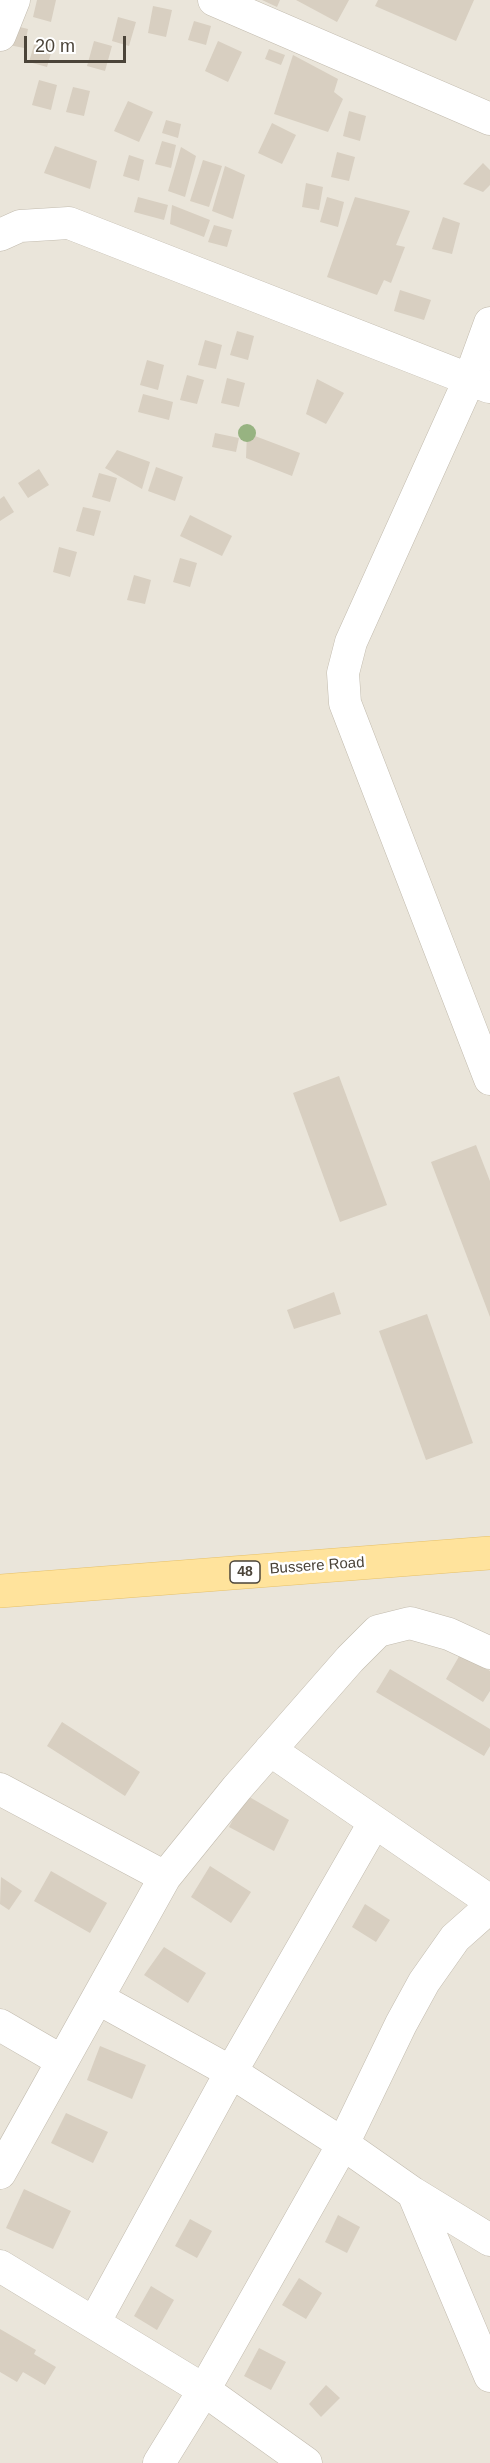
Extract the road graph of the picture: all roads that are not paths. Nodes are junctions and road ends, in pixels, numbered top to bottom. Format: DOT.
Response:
graph roads {
  1 [pos="14,0"];
  2 [pos="214,0"];
  3 [pos="0,35"];
  4 [pos="490,119"];
  5 [pos="0,235"];
  6 [pos="490,323"];
  7 [pos="480,382"];
  8 [pos="490,1079"];
  9 [pos="490,1553"];
  10 [pos="0,1591"];
  11 [pos="490,1653"];
  12 [pos="270,1750"];
  13 [pos="0,1789"];
  14 [pos="374,1823"];
  15 [pos="165,1877"];
  16 [pos="490,1901"];
  17 [pos="490,1907"];
  18 [pos="99,1999"];
  19 [pos="0,2025"];
  20 [pos="62,2061"];
  21 [pos="231,2072"];
  22 [pos="344,2144"];
  23 [pos="0,2173"];
  24 [pos="413,2193"];
  25 [pos="490,2240"];
  26 [pos="0,2266"];
  27 [pos="94,2323"];
  28 [pos="490,2376"];
  29 [pos="204,2390"];
  30 [pos="159,2463"];
  31 [pos="306,2463"];
  1 -- 3 [label="street"];
  2 -- 4 [label="street"];
  5 -- 7 [label="street"];
  6 -- 7 [label="street"];
  7 -- 8 [label="street"];
  9 -- 10 [label="main road, Bussere Road / 48"];
  11 -- 12 [label="street"];
  12 -- 14 [label="street"];
  12 -- 15 [label="street"];
  13 -- 15 [label="street"];
  14 -- 16 [label="street"];
  14 -- 21 [label="street"];
  15 -- 18 [label="street"];
  17 -- 22 [label="street"];
  18 -- 20 [label="street"];
  18 -- 21 [label="street"];
  19 -- 20 [label="street"];
  20 -- 23 [label="street"];
  21 -- 22 [label="street"];
  21 -- 27 [label="street"];
  22 -- 24 [label="street"];
  22 -- 29 [label="street"];
  24 -- 25 [label="street"];
  24 -- 28 [label="street"];
  26 -- 27 [label="street"];
  27 -- 29 [label="street"];
  29 -- 30 [label="street"];
  29 -- 31 [label="street"];
}
